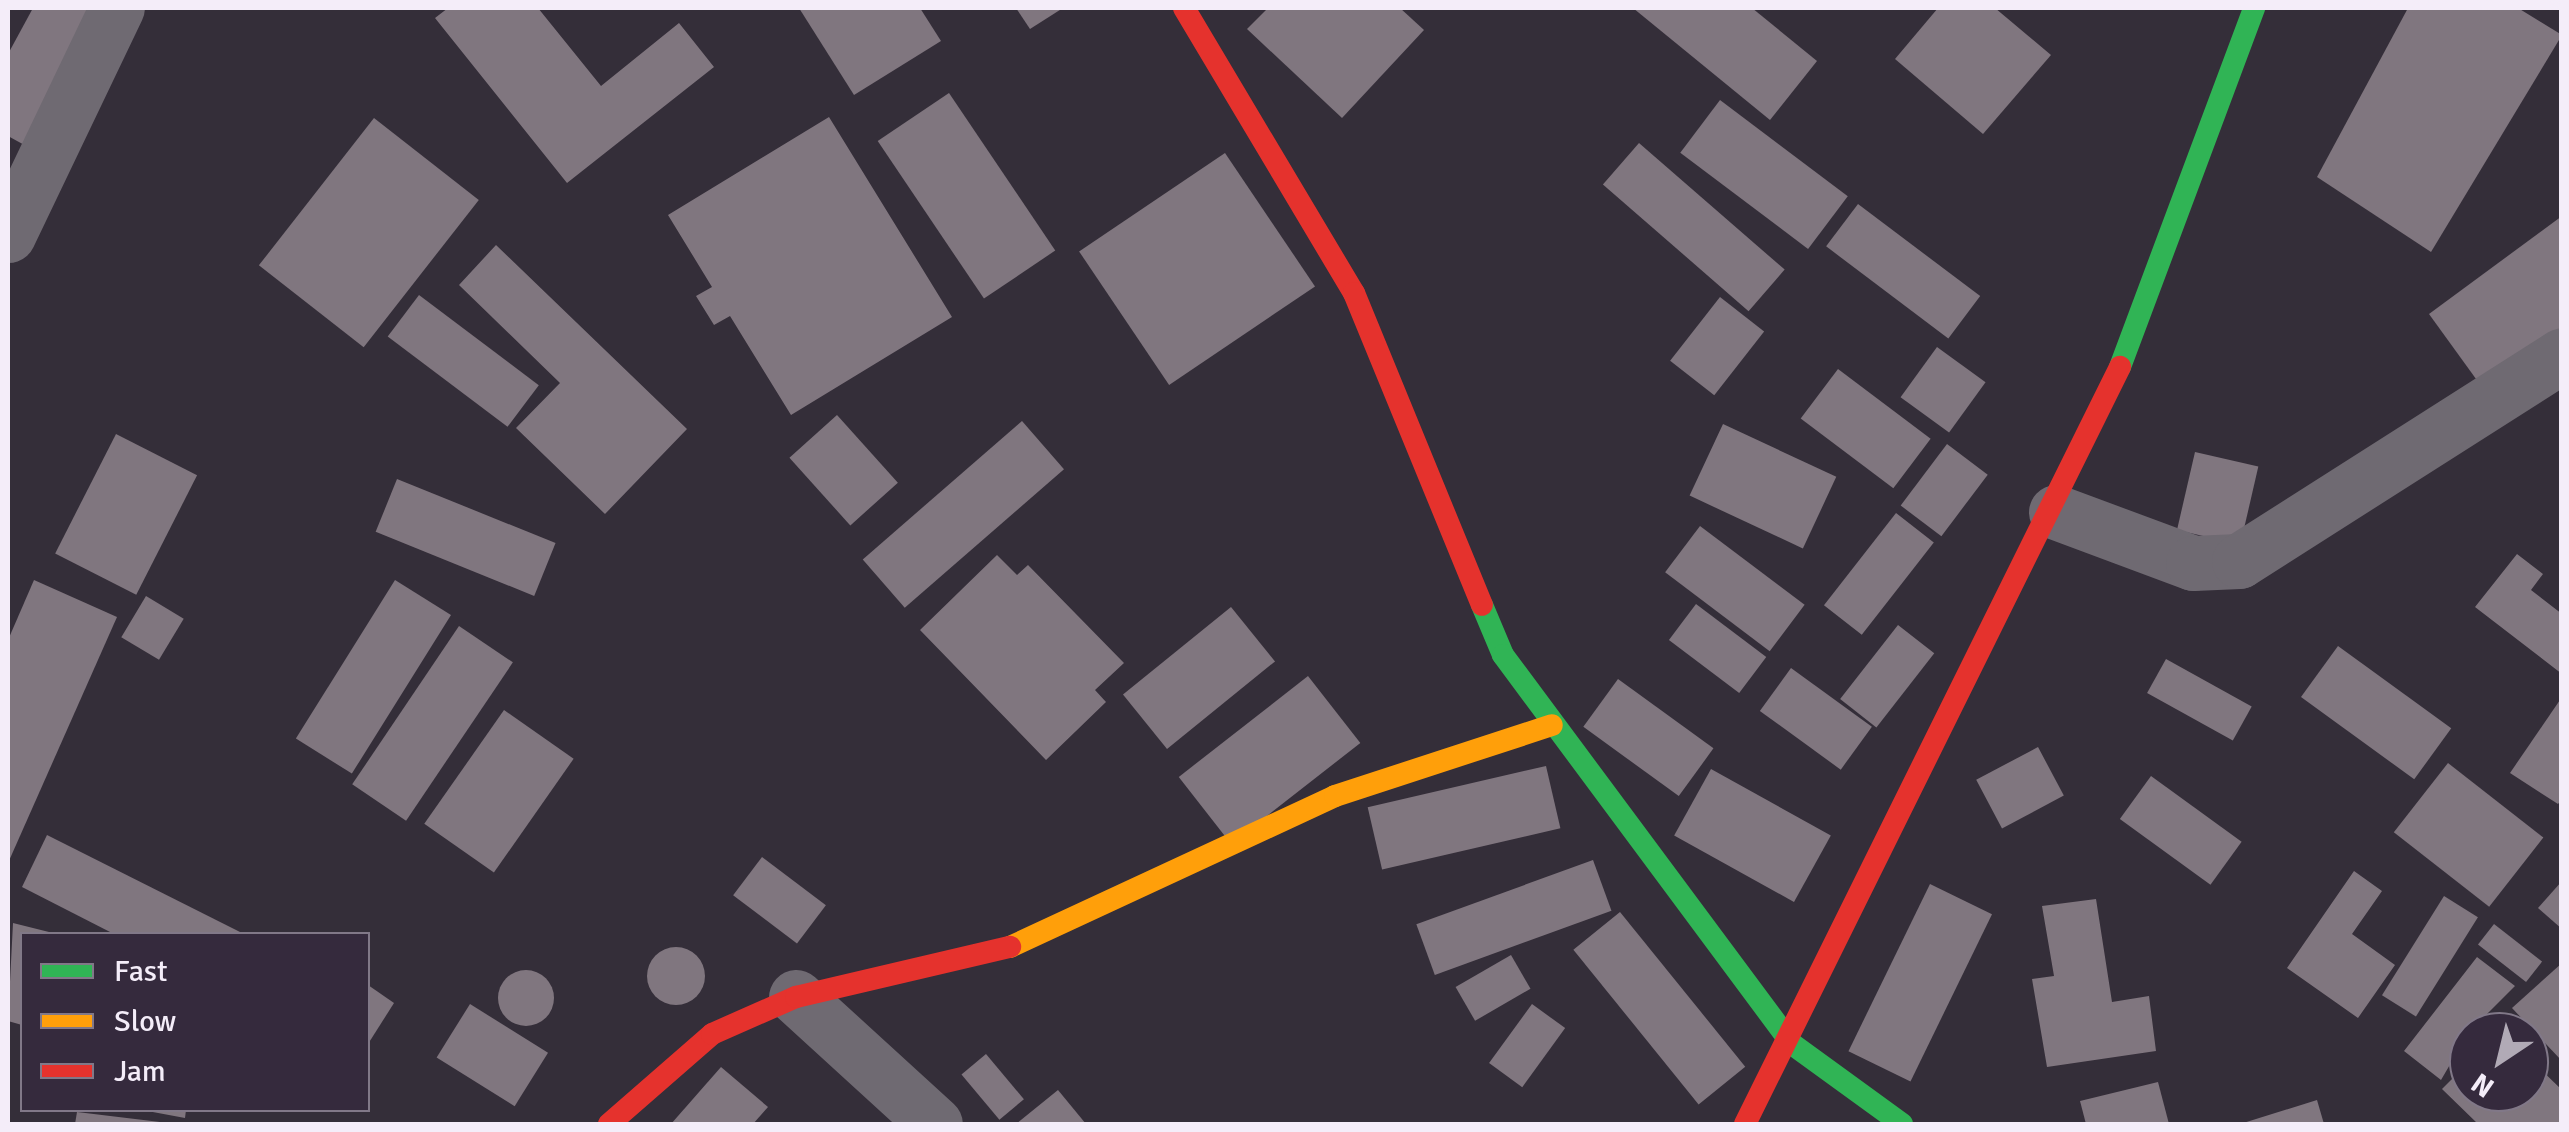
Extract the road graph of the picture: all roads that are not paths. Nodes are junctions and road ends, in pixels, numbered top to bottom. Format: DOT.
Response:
graph roads {
  1 [pos="118,8"];
  2 [pos="1184,8"];
  3 [pos="2254,8"];
  4 [pos="8,235"];
  5 [pos="2562,355"];
  6 [pos="2056,512"];
  7 [pos="1552,724"];
  8 [pos="796,997"];
  9 [pos="1792,1044"];
  10 [pos="609,1124"];
  11 [pos="935,1124"];
  12 [pos="1745,1124"];
  13 [pos="1902,1124"];
  1 -- 4 [label="street"];
  2 -- 7 [label="street"];
  3 -- 6 [label="street"];
  5 -- 6 [label="street"];
  6 -- 9 [label="street"];
  7 -- 8 [label="street"];
  7 -- 9 [label="street"];
  8 -- 10 [label="street"];
  8 -- 11 [label="street"];
  9 -- 12 [label="street"];
  9 -- 13 [label="street"];
}
